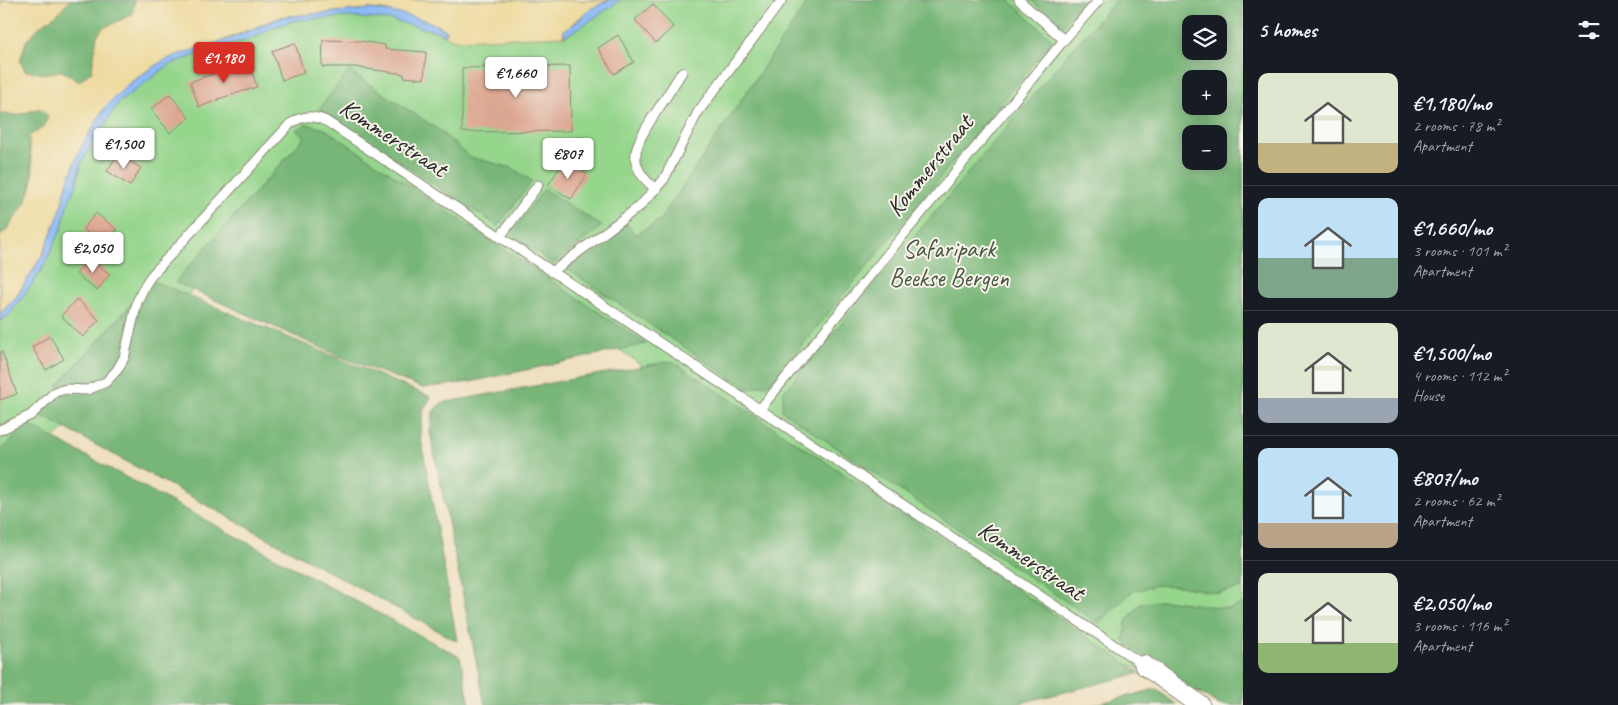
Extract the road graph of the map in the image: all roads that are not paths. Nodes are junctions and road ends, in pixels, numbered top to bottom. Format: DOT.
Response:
graph roads {
  1 [pos="782,0"];
  2 [pos="1019,0"];
  3 [pos="1100,0"];
  4 [pos="1064,40"];
  5 [pos="682,72"];
  6 [pos="538,185"];
  7 [pos="656,189"];
  8 [pos="500,237"];
  9 [pos="552,272"];
  10 [pos="760,410"];
  11 [pos="0,430"];
  12 [pos="1144,665"];
  13 [pos="1200,705"];
  1 -- 7 [label="lane"];
  2 -- 4 [label="lane"];
  3 -- 4 [label="lane, Kommerstraat"];
  4 -- 10 [label="lane, Kommerstraat"];
  5 -- 7 [label="lane"];
  6 -- 8 [label="lane"];
  7 -- 9 [label="lane"];
  8 -- 9 [label="lane, Kommerstraat"];
  8 -- 11 [label="lane, Kommerstraat"];
  9 -- 10 [label="lane, Kommerstraat"];
  10 -- 12 [label="lane, Kommerstraat"];
  12 -- 13 [label="street, Kommerstraat"];
}
